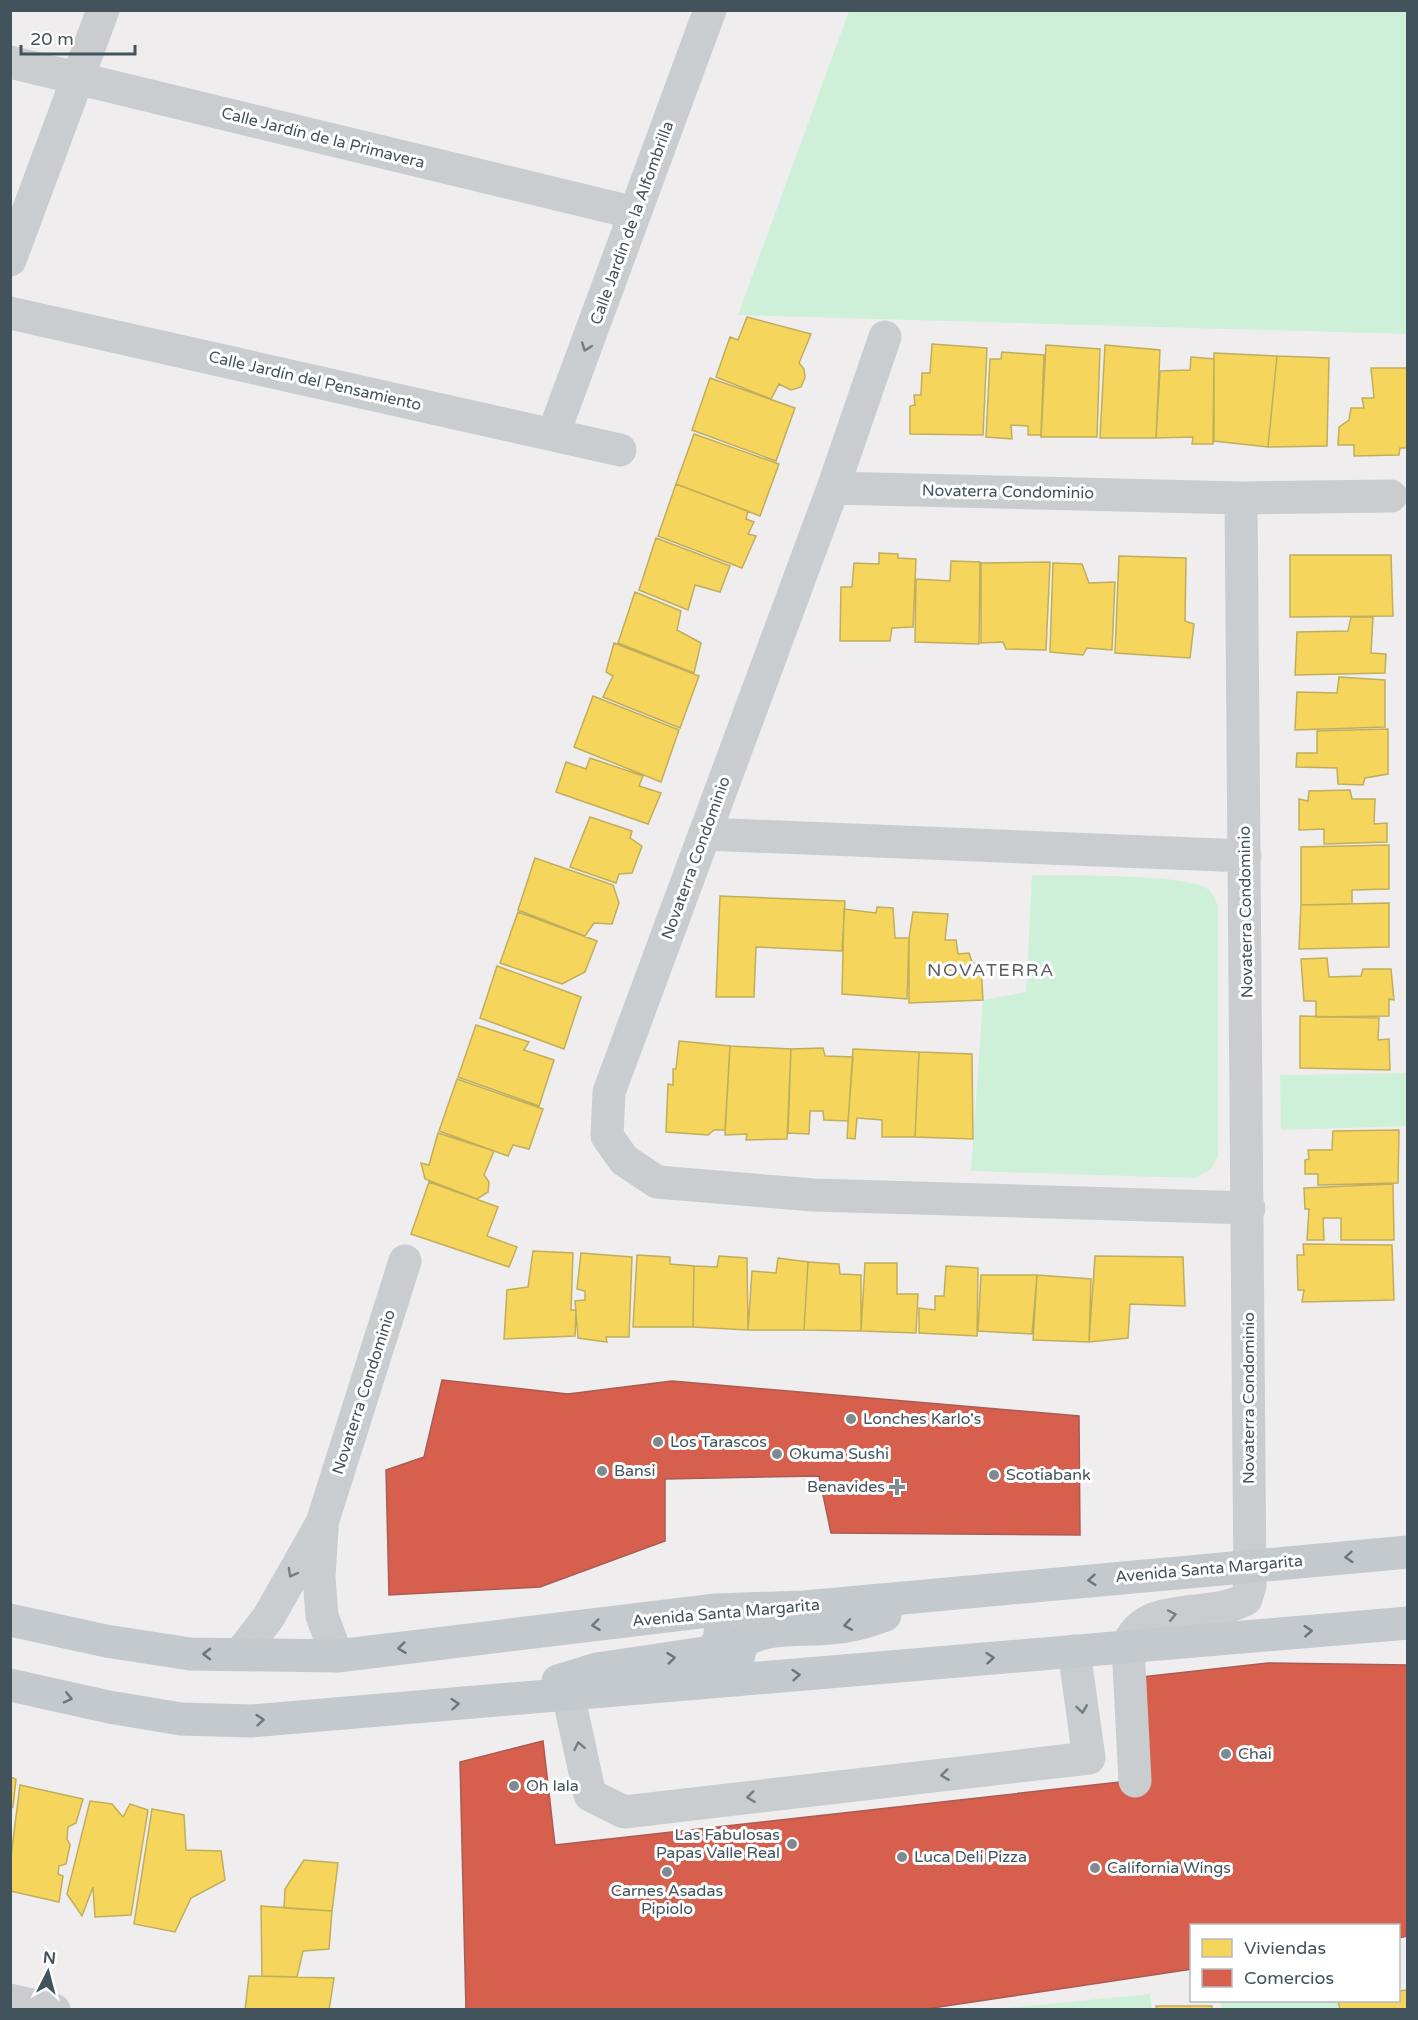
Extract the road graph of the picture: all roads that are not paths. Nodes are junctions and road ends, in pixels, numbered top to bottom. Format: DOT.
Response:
graph roads {
  1 [pos="102,10"];
  2 [pos="710,10"];
  3 [pos="10,62"];
  4 [pos="77,78"];
  5 [pos="635,213"];
  6 [pos="10,260"];
  7 [pos="10,313"];
  8 [pos="885,337"];
  9 [pos="553,435"];
  10 [pos="620,450"];
  11 [pos="833,488"];
  12 [pos="1391,496"];
  13 [pos="1241,498"];
  14 [pos="705,834"];
  15 [pos="1245,856"];
  16 [pos="1249,1208"];
  17 [pos="405,1261"];
  18 [pos="322,1523"];
  19 [pos="1407,1552"];
  20 [pos="1249,1566"];
  21 [pos="921,1596"];
  22 [pos="716,1610"];
  23 [pos="10,1620"];
  24 [pos="1407,1623"];
  25 [pos="1128,1646"];
  26 [pos="1074,1651"];
  27 [pos="240,1654"];
  28 [pos="337,1656"];
  29 [pos="738,1680"];
  30 [pos="10,1685"];
  31 [pos="552,1696"];
  32 [pos="1135,1781"];
  1 -- 4 [label="street"];
  2 -- 5 [label="street, Calle Jardín de la Alfombrilla"];
  3 -- 4 [label="street, Calle Jardín de la Primavera"];
  4 -- 5 [label="street, Calle Jardín de la Primavera"];
  4 -- 6 [label="street"];
  5 -- 9 [label="street, Calle Jardín de la Alfombrilla, one-way"];
  7 -- 9 [label="street, Calle Jardín del Pensamiento"];
  8 -- 11 [label="street, Novaterra Condominio"];
  9 -- 10 [label="street, Calle Jardín del Pensamiento"];
  11 -- 13 [label="street, Novaterra Condominio"];
  11 -- 14 [label="street, Novaterra Condominio"];
  12 -- 13 [label="street"];
  13 -- 15 [label="street, Novaterra Condominio"];
  14 -- 15 [label="street"];
  14 -- 16 [label="street, Novaterra Condominio"];
  15 -- 16 [label="street, Novaterra Condominio"];
  16 -- 20 [label="street, Novaterra Condominio"];
  17 -- 18 [label="street, Novaterra Condominio"];
  18 -- 27 [label="street, Novaterra Condominio, one-way"];
  18 -- 28 [label="street, Novaterra Condominio"];
  19 -- 20 [label="main road, Avenida Santa Margarita, one-way"];
  20 -- 21 [label="main road, Avenida Santa Margarita, one-way"];
  25 -- 20 [label="street, Novaterra Condominio, one-way"];
  21 -- 22 [label="main road, Avenida Santa Margarita"];
  21 -- 29 [label="main road, one-way"];
  22 -- 28 [label="main road, Avenida Santa Margarita, one-way"];
  31 -- 22 [label="main road, one-way"];
  27 -- 23 [label="main road, Avenida Santa Margarita, one-way"];
  25 -- 24 [label="main road, one-way"];
  25 -- 26 [label="main road"];
  25 -- 32 [label="street"];
  29 -- 26 [label="main road, one-way"];
  26 -- 31 [label="street, one-way"];
  27 -- 28 [label="main road, Avenida Santa Margarita"];
  29 -- 31 [label="main road"];
  30 -- 31 [label="main road, one-way"];
}
